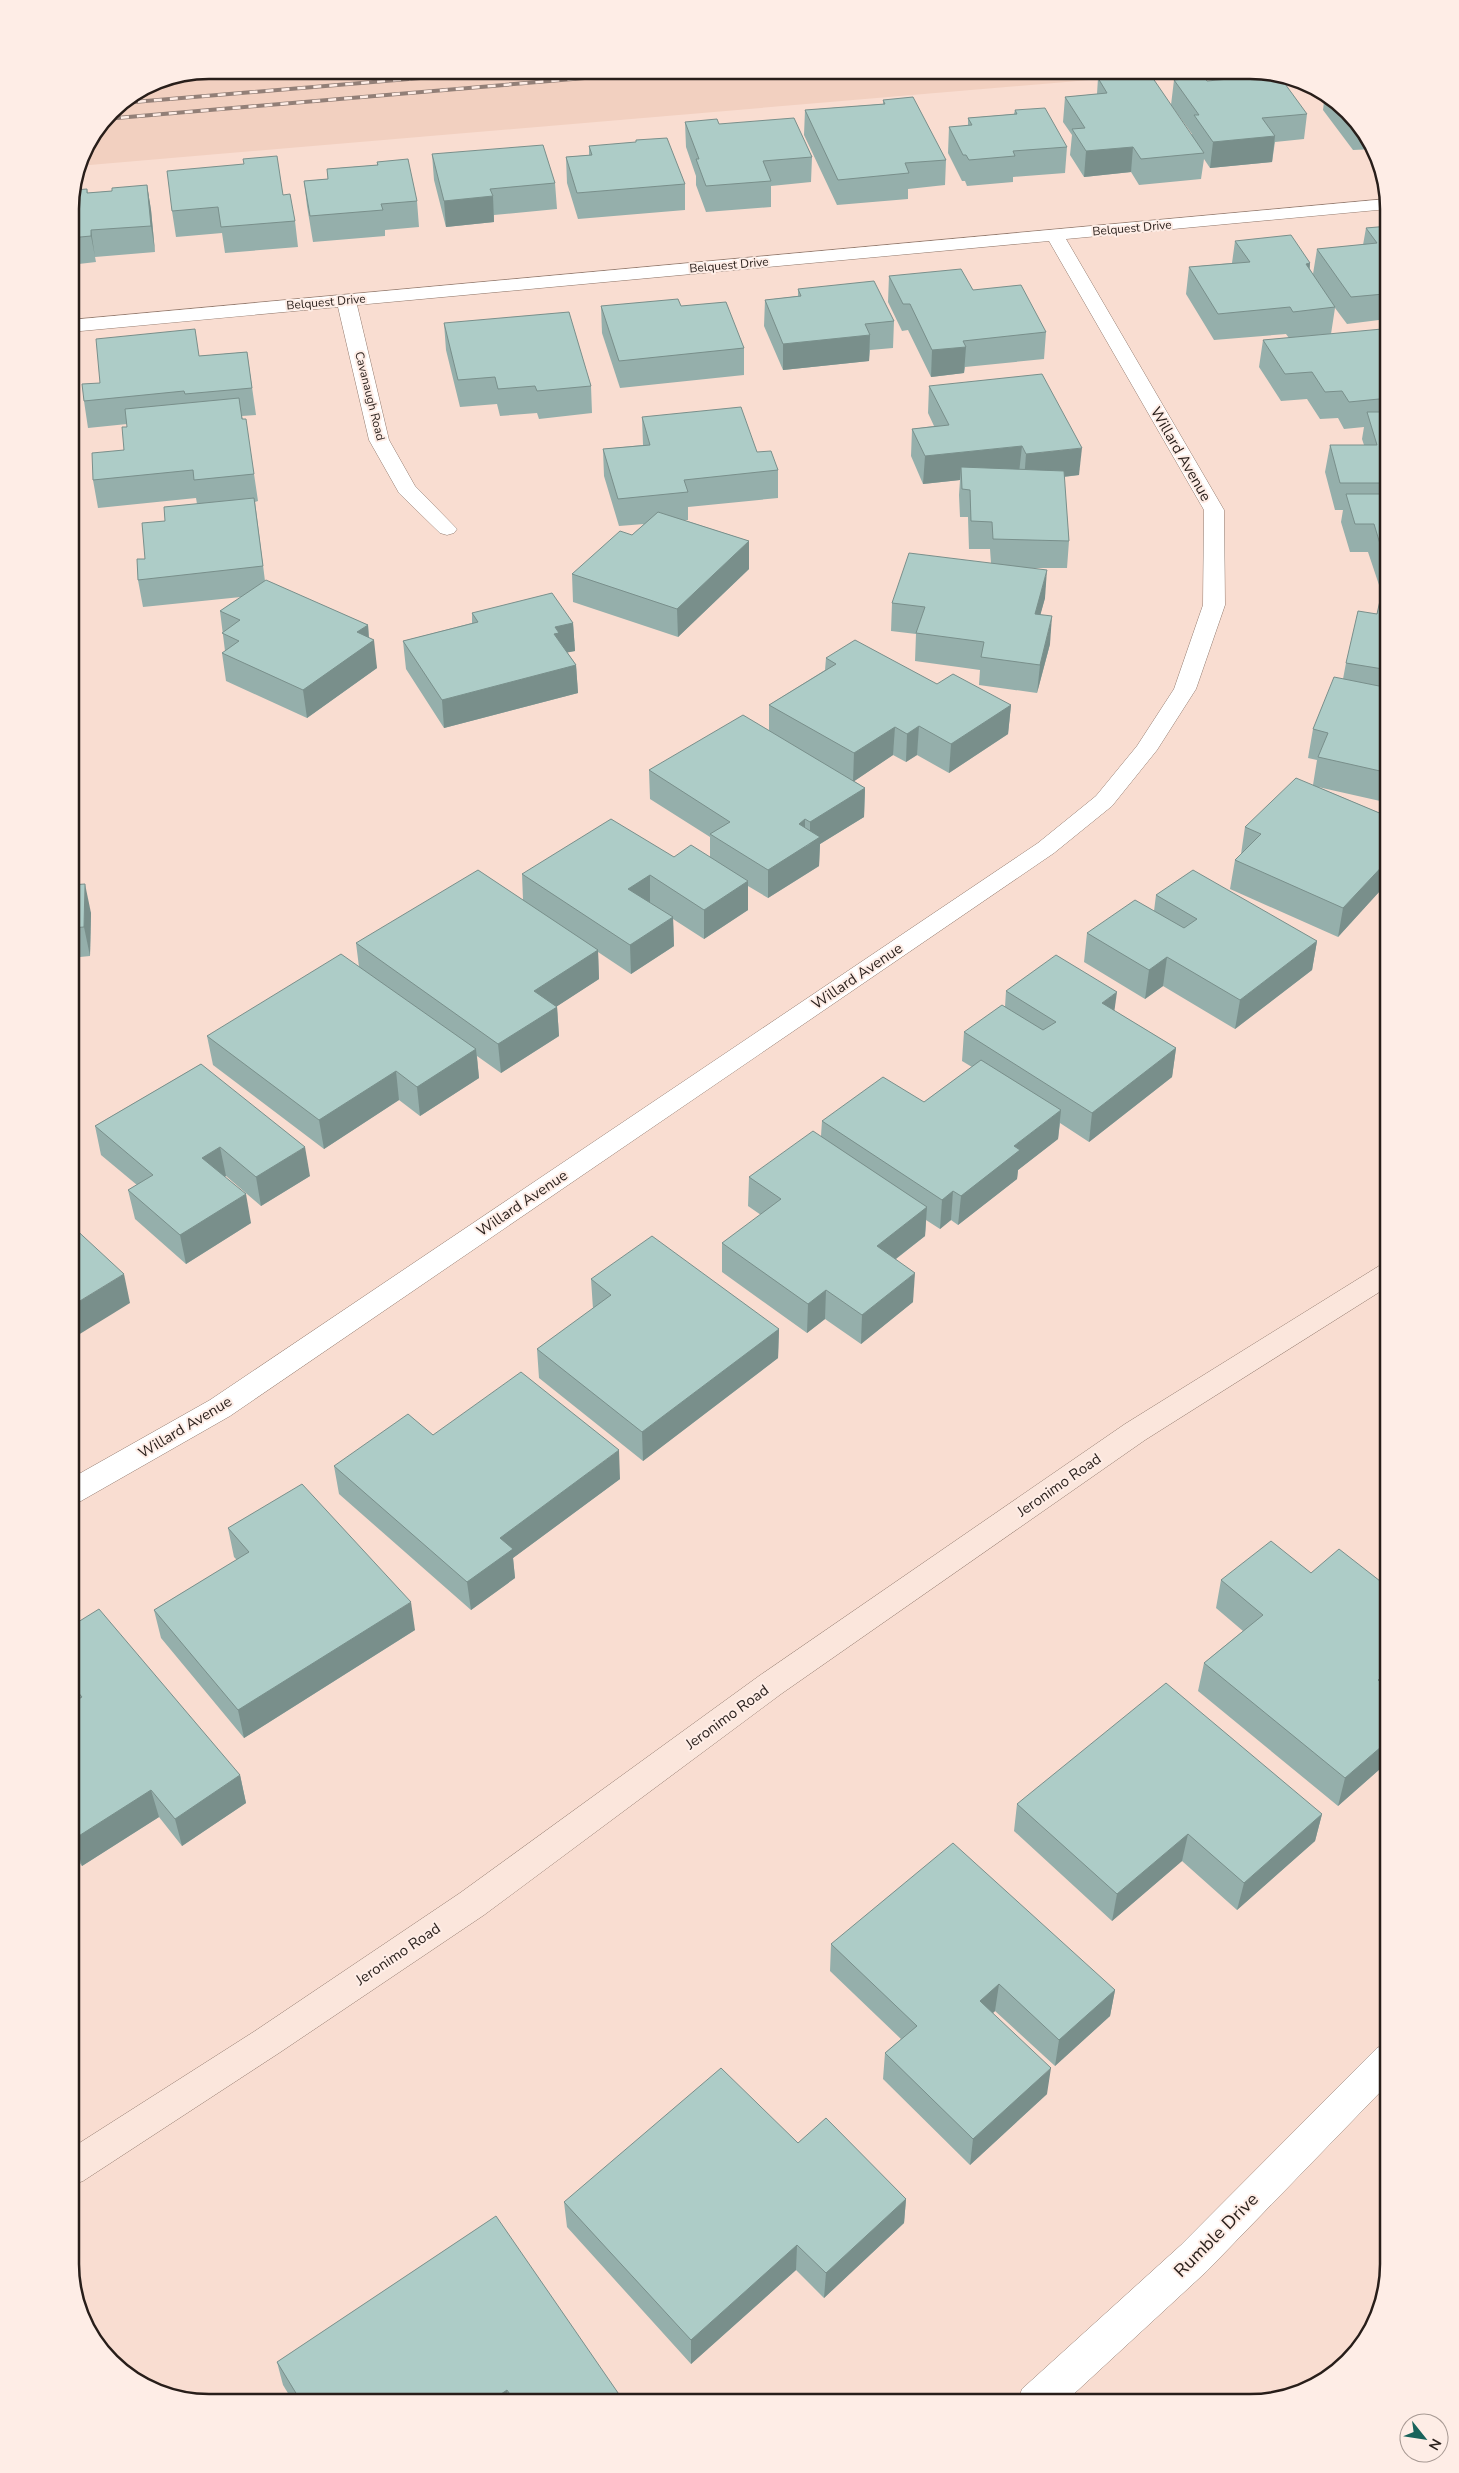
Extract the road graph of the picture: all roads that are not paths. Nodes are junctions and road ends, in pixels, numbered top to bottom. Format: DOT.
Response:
graph roads {
  1 [pos="1380,205"];
  2 [pos="1055,235"];
  3 [pos="346,300"];
  4 [pos="79,325"];
  5 [pos="447,529"];
  6 [pos="1380,1279"];
  7 [pos="79,1488"];
  8 [pos="1380,2068"];
  9 [pos="79,2163"];
  10 [pos="1046,2394"];
  1 -- 2 [label="street, Belquest Drive"];
  2 -- 3 [label="street, Belquest Drive"];
  2 -- 7 [label="street, Willard Avenue"];
  3 -- 4 [label="street, Belquest Drive"];
  3 -- 5 [label="street, Cavanaugh Road"];
  6 -- 9 [label="main road, Jeronimo Road"];
  8 -- 10 [label="street, Rumble Drive"];
}
